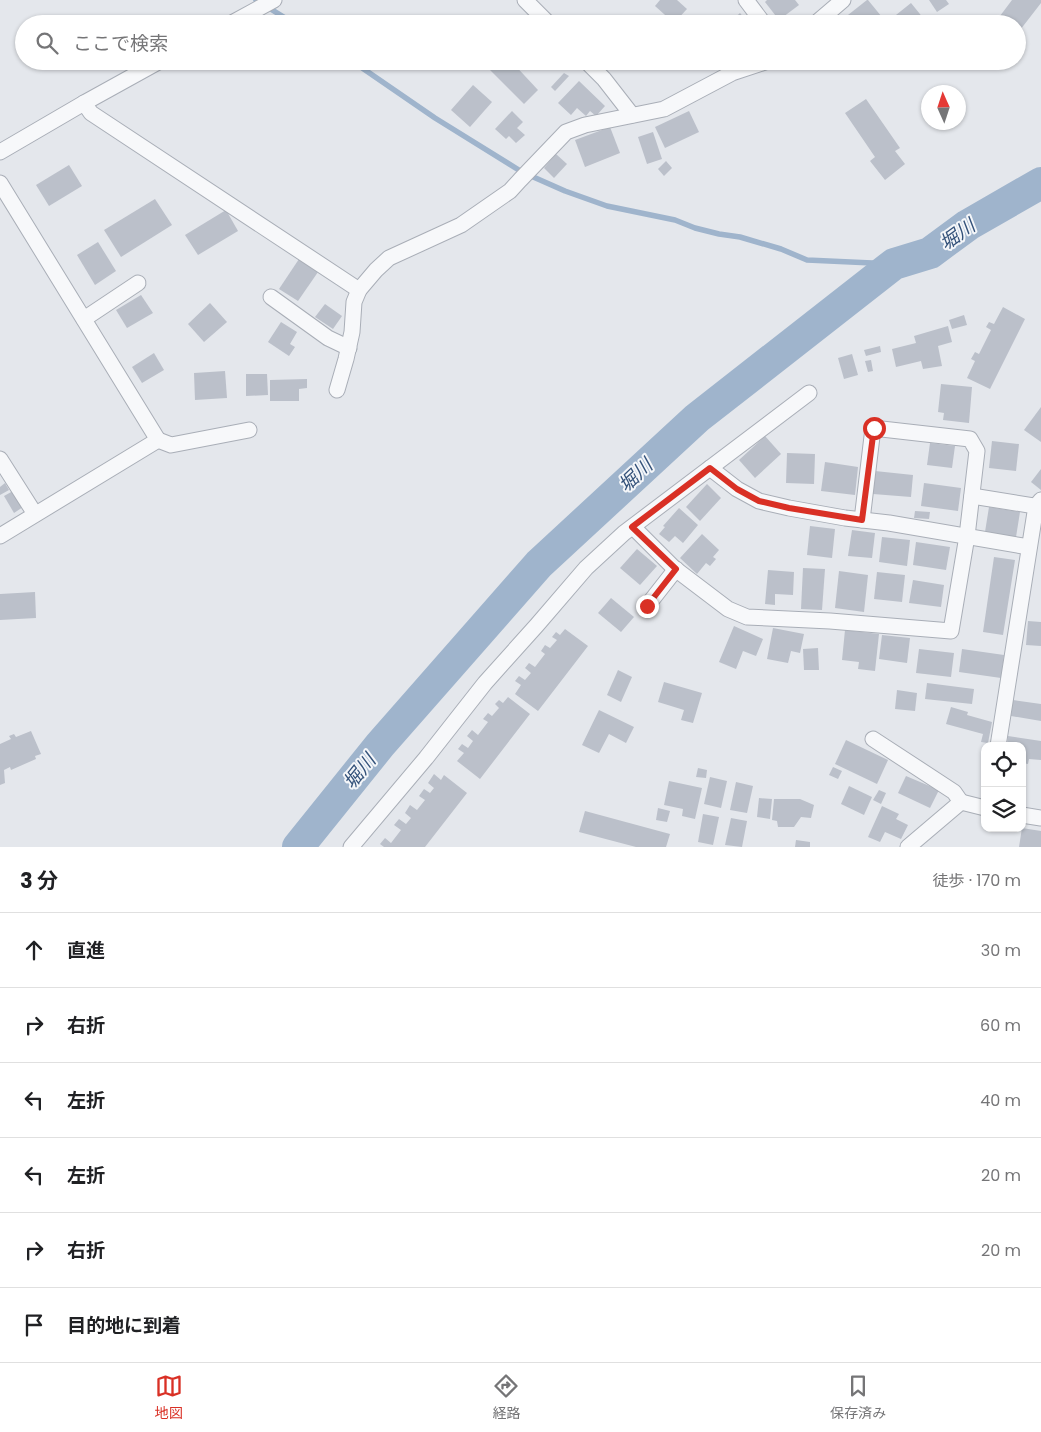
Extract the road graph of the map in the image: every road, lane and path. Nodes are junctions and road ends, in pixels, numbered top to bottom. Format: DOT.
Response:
graph roads {
  1 [pos="746,0"];
  2 [pos="843,0"];
  3 [pos="271,1"];
  4 [pos="529,1"];
  5 [pos="246,15"];
  6 [pos="541,15"];
  7 [pos="757,15"];
  8 [pos="826,15"];
  9 [pos="143,70"];
  10 [pos="595,70"];
  11 [pos="741,70"];
  12 [pos="84,102"];
  13 [pos="632,115"];
  14 [pos="0,152"];
  15 [pos="0,183"];
  16 [pos="138,284"];
  17 [pos="359,290"];
  18 [pos="271,297"];
  19 [pos="84,319"];
  20 [pos="348,348"];
  21 [pos="337,390"];
  22 [pos="808,393"];
  23 [pos="249,430"];
  24 [pos="158,440"];
  25 [pos="0,459"];
  26 [pos="710,468"];
  27 [pos="972,496"];
  28 [pos="1040,504"];
  29 [pos="35,514"];
  30 [pos="862,520"];
  31 [pos="632,527"];
  32 [pos="0,536"];
  33 [pos="967,536"];
  34 [pos="1029,547"];
  35 [pos="676,569"];
  36 [pos="647,606"];
  37 [pos="873,739"];
  38 [pos="999,742"];
  39 [pos="961,802"];
  40 [pos="981,807"];
  41 [pos="1026,816"];
  42 [pos="1041,818"];
  43 [pos="351,847"];
  44 [pos="908,847"];
  1 -- 7 [label="street"];
  2 -- 8 [label="street"];
  3 -- 5 [label="street"];
  4 -- 6 [label="street"];
  9 -- 12 [label="street"];
  10 -- 13 [label="street"];
  11 -- 13 [label="street"];
  12 -- 14 [label="street"];
  12 -- 17 [label="street"];
  13 -- 17 [label="street"];
  15 -- 19 [label="street"];
  16 -- 19 [label="street"];
  17 -- 20 [label="street"];
  18 -- 20 [label="street"];
  19 -- 24 [label="street"];
  20 -- 21 [label="street"];
  22 -- 26 [label="street"];
  23 -- 24 [label="street"];
  24 -- 29 [label="street"];
  25 -- 29 [label="street"];
  26 -- 30 [label="street"];
  26 -- 31 [label="street"];
  27 -- 28 [label="street"];
  27 -- 30 [label="street"];
  27 -- 33 [label="street"];
  28 -- 34 [label="street"];
  29 -- 32 [label="street"];
  30 -- 33 [label="street"];
  31 -- 35 [label="street"];
  31 -- 43 [label="street"];
  33 -- 34 [label="street"];
  33 -- 35 [label="street"];
  34 -- 38 [label="street"];
  35 -- 36 [label="street"];
  37 -- 39 [label="street"];
  39 -- 40 [label="street"];
  39 -- 44 [label="street"];
  41 -- 42 [label="street"];
}
